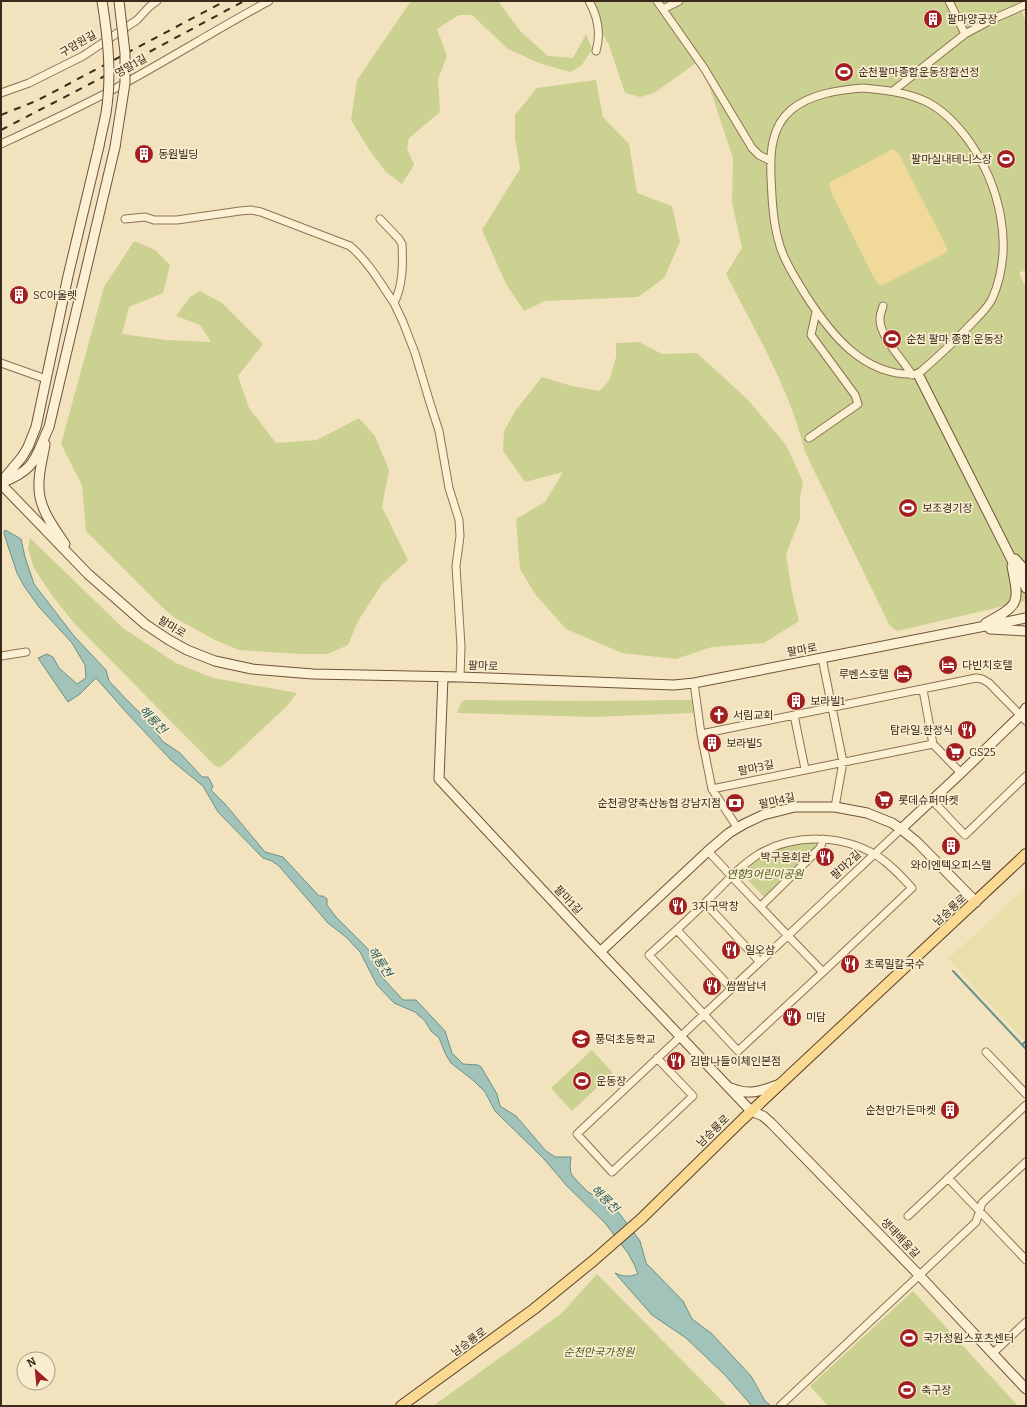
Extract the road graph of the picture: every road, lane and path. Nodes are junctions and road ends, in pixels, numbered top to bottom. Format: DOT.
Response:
graph roads {
  1 [pos="102,1"];
  2 [pos="119,1"];
  3 [pos="157,1"];
  4 [pos="269,1"];
  5 [pos="589,1"];
  6 [pos="657,1"];
  7 [pos="679,1"];
  8 [pos="949,1"];
  9 [pos="148,4"];
  10 [pos="1025,4"];
  11 [pos="663,9"];
  12 [pos="965,34"];
  13 [pos="596,51"];
  14 [pos="893,91"];
  15 [pos="2,92"];
  16 [pos="1,144"];
  17 [pos="771,161"];
  18 [pos="125,219"];
  19 [pos="380,219"];
  20 [pos="394,303"];
  21 [pos="883,306"];
  22 [pos="816,312"];
  23 [pos="1,363"];
  24 [pos="915,375"];
  25 [pos="46,379"];
  26 [pos="48,427"];
  27 [pos="809,438"];
  28 [pos="1,483"];
  29 [pos="1009,553"];
  30 [pos="78,564"];
  31 [pos="1026,571"];
  32 [pos="1026,588"];
  33 [pos="1026,618"];
  34 [pos="978,628"];
  35 [pos="1026,631"];
  36 [pos="26,652"];
  37 [pos="1,656"];
  38 [pos="822,658"];
  39 [pos="443,677"];
  40 [pos="460,677"];
  41 [pos="694,683"];
  42 [pos="923,690"];
  43 [pos="833,708"];
  44 [pos="794,715"];
  45 [pos="1024,715"];
  46 [pos="700,734"];
  47 [pos="933,744"];
  48 [pos="843,762"];
  49 [pos="805,770"];
  50 [pos="961,773"];
  51 [pos="1026,776"];
  52 [pos="712,789"];
  53 [pos="932,800"];
  54 [pos="835,807"];
  55 [pos="738,827"];
  56 [pos="901,829"];
  57 [pos="823,839"];
  58 [pos="708,851"];
  59 [pos="875,854"];
  60 [pos="1026,854"];
  61 [pos="732,876"];
  62 [pos="976,902"];
  63 [pos="704,903"];
  64 [pos="761,906"];
  65 [pos="677,930"];
  66 [pos="788,936"];
  67 [pos="600,952"];
  68 [pos="760,962"];
  69 [pos="823,972"];
  70 [pos="732,988"];
  71 [pos="704,1014"];
  72 [pos="680,1037"];
  73 [pos="986,1052"];
  74 [pos="657,1058"];
  75 [pos="780,1084"];
  76 [pos="726,1085"];
  77 [pos="1026,1094"];
  78 [pos="1026,1105"];
  79 [pos="751,1111"];
  80 [pos="1026,1162"];
  81 [pos="948,1178"];
  82 [pos="980,1211"];
  83 [pos="908,1216"];
  84 [pos="1026,1260"];
  85 [pos="919,1275"];
  86 [pos="1026,1322"];
  87 [pos="993,1353"];
  88 [pos="1026,1389"];
  89 [pos="401,1406"];
  90 [pos="780,1406"];
  1 -- 25 [label="main road, bridge"];
  2 -- 26 [label="main road, bridge"];
  3 -- 9 [label="street, 구암원길"];
  4 -- 16 [label="street, 명말1길"];
  5 -- 13 [label="street"];
  6 -- 11 [label="street"];
  7 -- 11 [label="street"];
  8 -- 12 [label="street"];
  9 -- 15 [label="street, 구암원길"];
  10 -- 12 [label="street"];
  11 -- 17 [label="street"];
  12 -- 14 [label="street"];
  14 -- 17 [label="street"];
  14 -- 24 [label="street"];
  17 -- 22 [label="street"];
  18 -- 20 [label="street"];
  19 -- 20 [label="street"];
  20 -- 40 [label="street"];
  21 -- 24 [label="street"];
  22 -- 24 [label="street"];
  22 -- 27 [label="street"];
  23 -- 25 [label="street"];
  24 -- 29 [label="main road"];
  25 -- 28 [label="main road"];
  26 -- 28 [label="main road"];
  26 -- 30 [label="main road"];
  28 -- 30 [label="main road, 팔마로"];
  29 -- 31 [label="main road"];
  29 -- 32 [label="main road"];
  29 -- 34 [label="main road"];
  30 -- 39 [label="main road, 팔마로"];
  33 -- 34 [label="main road, 팔마로"];
  34 -- 35 [label="main road"];
  34 -- 38 [label="main road, 팔마로"];
  36 -- 37 [label="street"];
  38 -- 41 [label="main road, 팔마로"];
  38 -- 43 [label="street"];
  39 -- 40 [label="main road, 팔마로"];
  39 -- 67 [label="main road, 팔마1길"];
  40 -- 41 [label="main road, 팔마로"];
  41 -- 46 [label="street"];
  42 -- 43 [label="street"];
  42 -- 45 [label="street"];
  42 -- 47 [label="street"];
  43 -- 44 [label="street"];
  43 -- 48 [label="street"];
  44 -- 46 [label="street"];
  44 -- 49 [label="street"];
  45 -- 50 [label="main road, 팔마2길"];
  46 -- 52 [label="street"];
  47 -- 48 [label="street, 팔마3길"];
  47 -- 50 [label="street"];
  48 -- 49 [label="street, 팔마3길"];
  48 -- 54 [label="street"];
  49 -- 52 [label="street, 팔마3길"];
  50 -- 53 [label="main road, 팔마2길"];
  51 -- 53 [label="street"];
  52 -- 55 [label="street"];
  53 -- 56 [label="main road, 팔마2길"];
  54 -- 55 [label="main road, 팔마4길"];
  54 -- 56 [label="main road, 팔마4길"];
  55 -- 58 [label="main road, 팔마4길"];
  56 -- 59 [label="street, 팔마2길"];
  56 -- 62 [label="main road, 팔마4길"];
  57 -- 59 [label="street"];
  57 -- 61 [label="street"];
  57 -- 64 [label="street"];
  58 -- 61 [label="street"];
  58 -- 67 [label="main road, 팔마4길"];
  59 -- 66 [label="street, 팔마2길"];
  59 -- 69 [label="street"];
  60 -- 62 [label="main road, 남승룡로"];
  61 -- 63 [label="street"];
  61 -- 64 [label="street"];
  62 -- 75 [label="main road, 남승룡로"];
  63 -- 65 [label="street"];
  63 -- 68 [label="street"];
  64 -- 66 [label="street"];
  65 -- 70 [label="street"];
  65 -- 71 [label="street"];
  66 -- 68 [label="street, 팔마2길"];
  66 -- 69 [label="street"];
  67 -- 72 [label="main road, 팔마1길"];
  68 -- 70 [label="street, 팔마2길"];
  69 -- 71 [label="street"];
  70 -- 71 [label="street, 팔마2길"];
  71 -- 72 [label="street, 팔마2길"];
  72 -- 74 [label="street, 팔마2길"];
  72 -- 76 [label="main road, 팔마1길"];
  73 -- 77 [label="street"];
  74 -- 74 [label="street, 팔마2길"];
  75 -- 76 [label="main road"];
  75 -- 79 [label="main road, 남승룡로"];
  76 -- 79 [label="main road, 팔마1길"];
  78 -- 81 [label="street"];
  79 -- 85 [label="main road, 생태배움길"];
  79 -- 89 [label="main road, 남승룡로"];
  80 -- 82 [label="street"];
  81 -- 82 [label="street"];
  81 -- 83 [label="street"];
  82 -- 84 [label="street"];
  82 -- 85 [label="street"];
  85 -- 87 [label="main road, 생태배움길"];
  85 -- 90 [label="street"];
  86 -- 87 [label="street"];
  87 -- 88 [label="main road, 생태배움길"];
}
